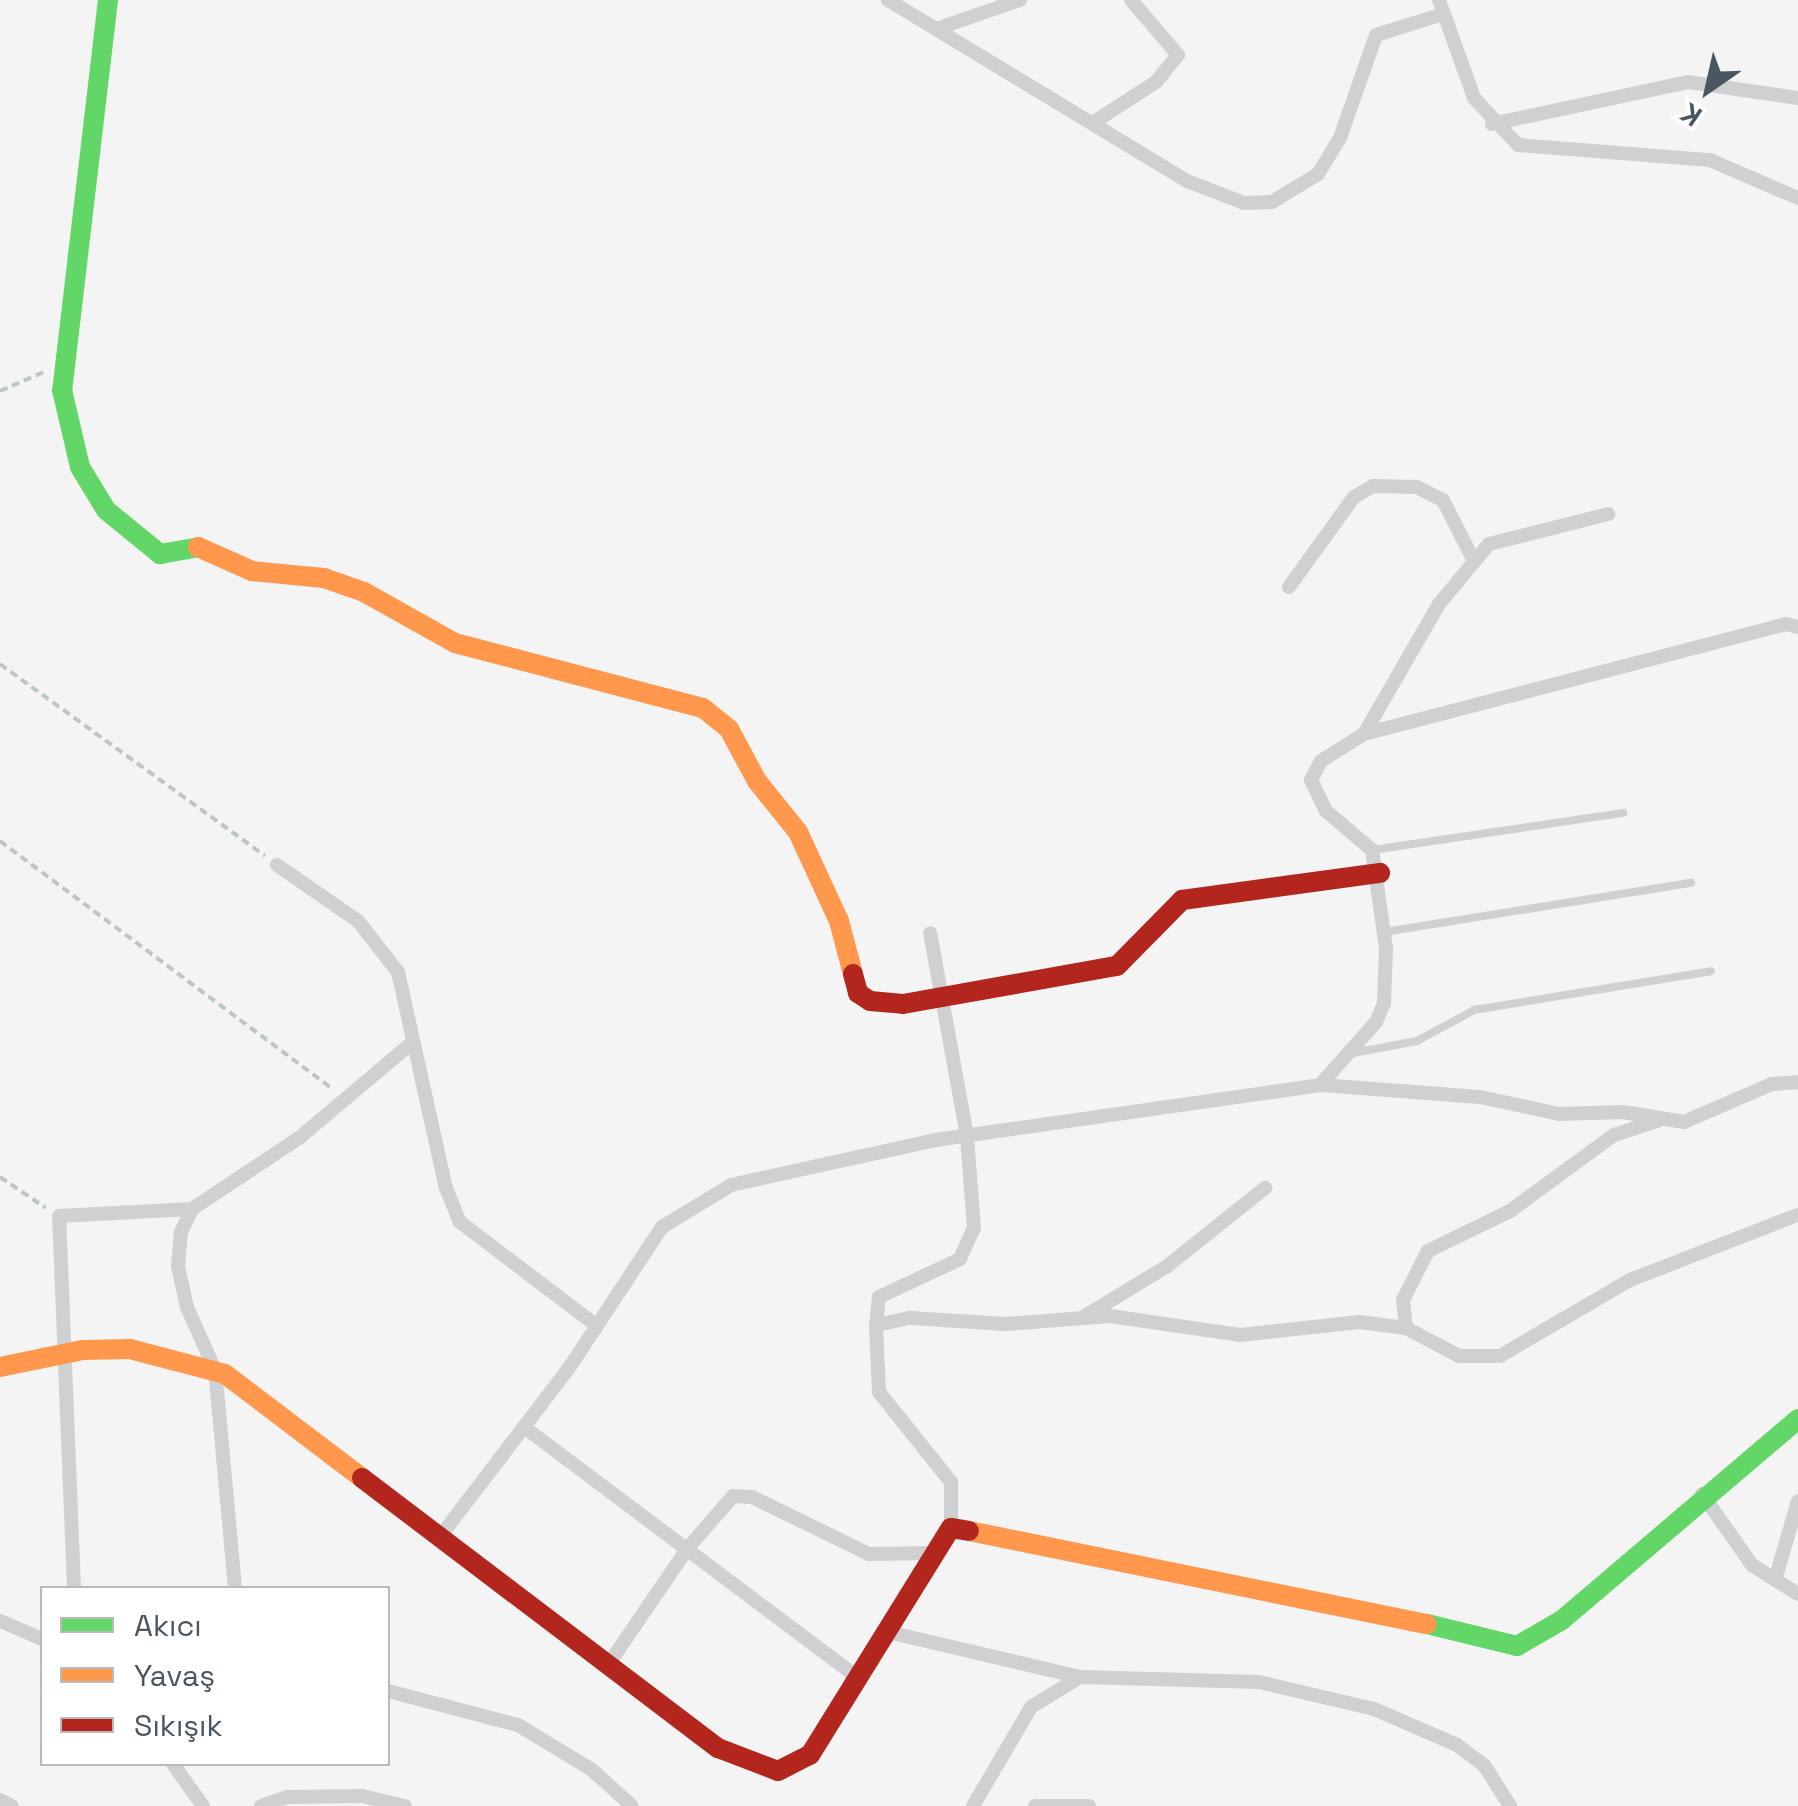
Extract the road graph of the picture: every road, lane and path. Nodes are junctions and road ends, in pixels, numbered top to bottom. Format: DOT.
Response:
graph roads {
  1 [pos="108,0"];
  2 [pos="888,0"];
  3 [pos="1020,0"];
  4 [pos="1131,0"];
  5 [pos="1441,7"];
  6 [pos="939,28"];
  7 [pos="1798,98"];
  8 [pos="1094,122"];
  9 [pos="1492,124"];
  10 [pos="1798,198"];
  11 [pos="65,362"];
  12 [pos="0,392"];
  13 [pos="1608,514"];
  14 [pos="1473,559"];
  15 [pos="1290,586"];
  16 [pos="1798,627"];
  17 [pos="0,664"];
  18 [pos="1364,734"];
  19 [pos="1623,814"];
  20 [pos="0,840"];
  21 [pos="1372,850"];
  22 [pos="277,865"];
  23 [pos="1380,873"];
  24 [pos="1691,884"];
  25 [pos="1384,932"];
  26 [pos="930,933"];
  27 [pos="1711,970"];
  28 [pos="942,995"];
  29 [pos="412,1043"];
  30 [pos="1354,1053"];
  31 [pos="1798,1082"];
  32 [pos="1321,1085"];
  33 [pos="346,1098"];
  34 [pos="1661,1119"];
  35 [pos="967,1136"];
  36 [pos="0,1177"];
  37 [pos="1266,1188"];
  38 [pos="192,1210"];
  39 [pos="59,1216"];
  40 [pos="1798,1216"];
  41 [pos="1084,1317"];
  42 [pos="876,1325"];
  43 [pos="597,1326"];
  44 [pos="1406,1328"];
  45 [pos="63,1354"];
  46 [pos="0,1367"];
  47 [pos="214,1370"];
  48 [pos="1798,1419"];
  49 [pos="524,1427"];
  50 [pos="1702,1494"];
  51 [pos="1798,1501"];
  52 [pos="951,1528"];
  53 [pos="440,1538"];
  54 [pos="687,1549"];
  55 [pos="936,1553"];
  56 [pos="1776,1580"];
  57 [pos="74,1586"];
  58 [pos="235,1586"];
  59 [pos="1798,1594"];
  60 [pos="0,1620"];
  61 [pos="888,1632"];
  62 [pos="40,1638"];
  63 [pos="608,1665"];
  64 [pos="1080,1677"];
  65 [pos="860,1679"];
  66 [pos="390,1692"];
  67 [pos="174,1766"];
  68 [pos="0,1800"];
  69 [pos="12,1806"];
  70 [pos="203,1806"];
  71 [pos="261,1806"];
  72 [pos="405,1806"];
  73 [pos="632,1806"];
  74 [pos="972,1806"];
  75 [pos="1035,1806"];
  76 [pos="1089,1806"];
  77 [pos="1510,1806"];
  1 -- 11 [label="street"];
  2 -- 6 [label="street"];
  3 -- 6 [label="street"];
  4 -- 8 [label="street"];
  5 -- 8 [label="street"];
  5 -- 9 [label="street"];
  6 -- 8 [label="street"];
  7 -- 9 [label="street"];
  9 -- 10 [label="street"];
  11 -- 12 [label="path"];
  11 -- 28 [label="street"];
  13 -- 14 [label="street"];
  14 -- 15 [label="street"];
  14 -- 18 [label="street"];
  16 -- 18 [label="street"];
  17 -- 22 [label="path"];
  18 -- 21 [label="street"];
  19 -- 21 [label="lane"];
  20 -- 33 [label="path"];
  21 -- 23 [label="street"];
  22 -- 29 [label="street"];
  23 -- 25 [label="street"];
  23 -- 28 [label="street"];
  24 -- 25 [label="lane"];
  25 -- 30 [label="street"];
  26 -- 28 [label="street"];
  27 -- 30 [label="lane"];
  28 -- 35 [label="street"];
  29 -- 33 [label="street"];
  29 -- 43 [label="street"];
  30 -- 32 [label="street"];
  31 -- 34 [label="street"];
  32 -- 34 [label="street"];
  32 -- 35 [label="street"];
  33 -- 38 [label="street"];
  34 -- 44 [label="street"];
  35 -- 42 [label="street"];
  35 -- 43 [label="street"];
  36 -- 39 [label="path"];
  37 -- 41 [label="street"];
  38 -- 39 [label="street"];
  38 -- 47 [label="street"];
  39 -- 45 [label="street"];
  40 -- 44 [label="street"];
  41 -- 42 [label="street"];
  41 -- 44 [label="street"];
  42 -- 52 [label="street"];
  43 -- 49 [label="street"];
  45 -- 46 [label="street"];
  45 -- 47 [label="street"];
  45 -- 57 [label="street"];
  47 -- 53 [label="street"];
  47 -- 58 [label="street"];
  48 -- 50 [label="street"];
  49 -- 53 [label="street"];
  49 -- 54 [label="street"];
  50 -- 52 [label="street"];
  50 -- 56 [label="street"];
  51 -- 56 [label="street"];
  52 -- 55 [label="street"];
  53 -- 63 [label="street"];
  54 -- 55 [label="street"];
  54 -- 63 [label="street"];
  54 -- 65 [label="street"];
  55 -- 61 [label="street"];
  56 -- 59 [label="street"];
  60 -- 62 [label="street"];
  61 -- 64 [label="street"];
  61 -- 65 [label="street"];
  63 -- 65 [label="street"];
  64 -- 74 [label="street"];
  64 -- 77 [label="street"];
  66 -- 73 [label="street"];
  67 -- 70 [label="street"];
  68 -- 69 [label="street"];
  71 -- 72 [label="street"];
  75 -- 76 [label="street"];
}
